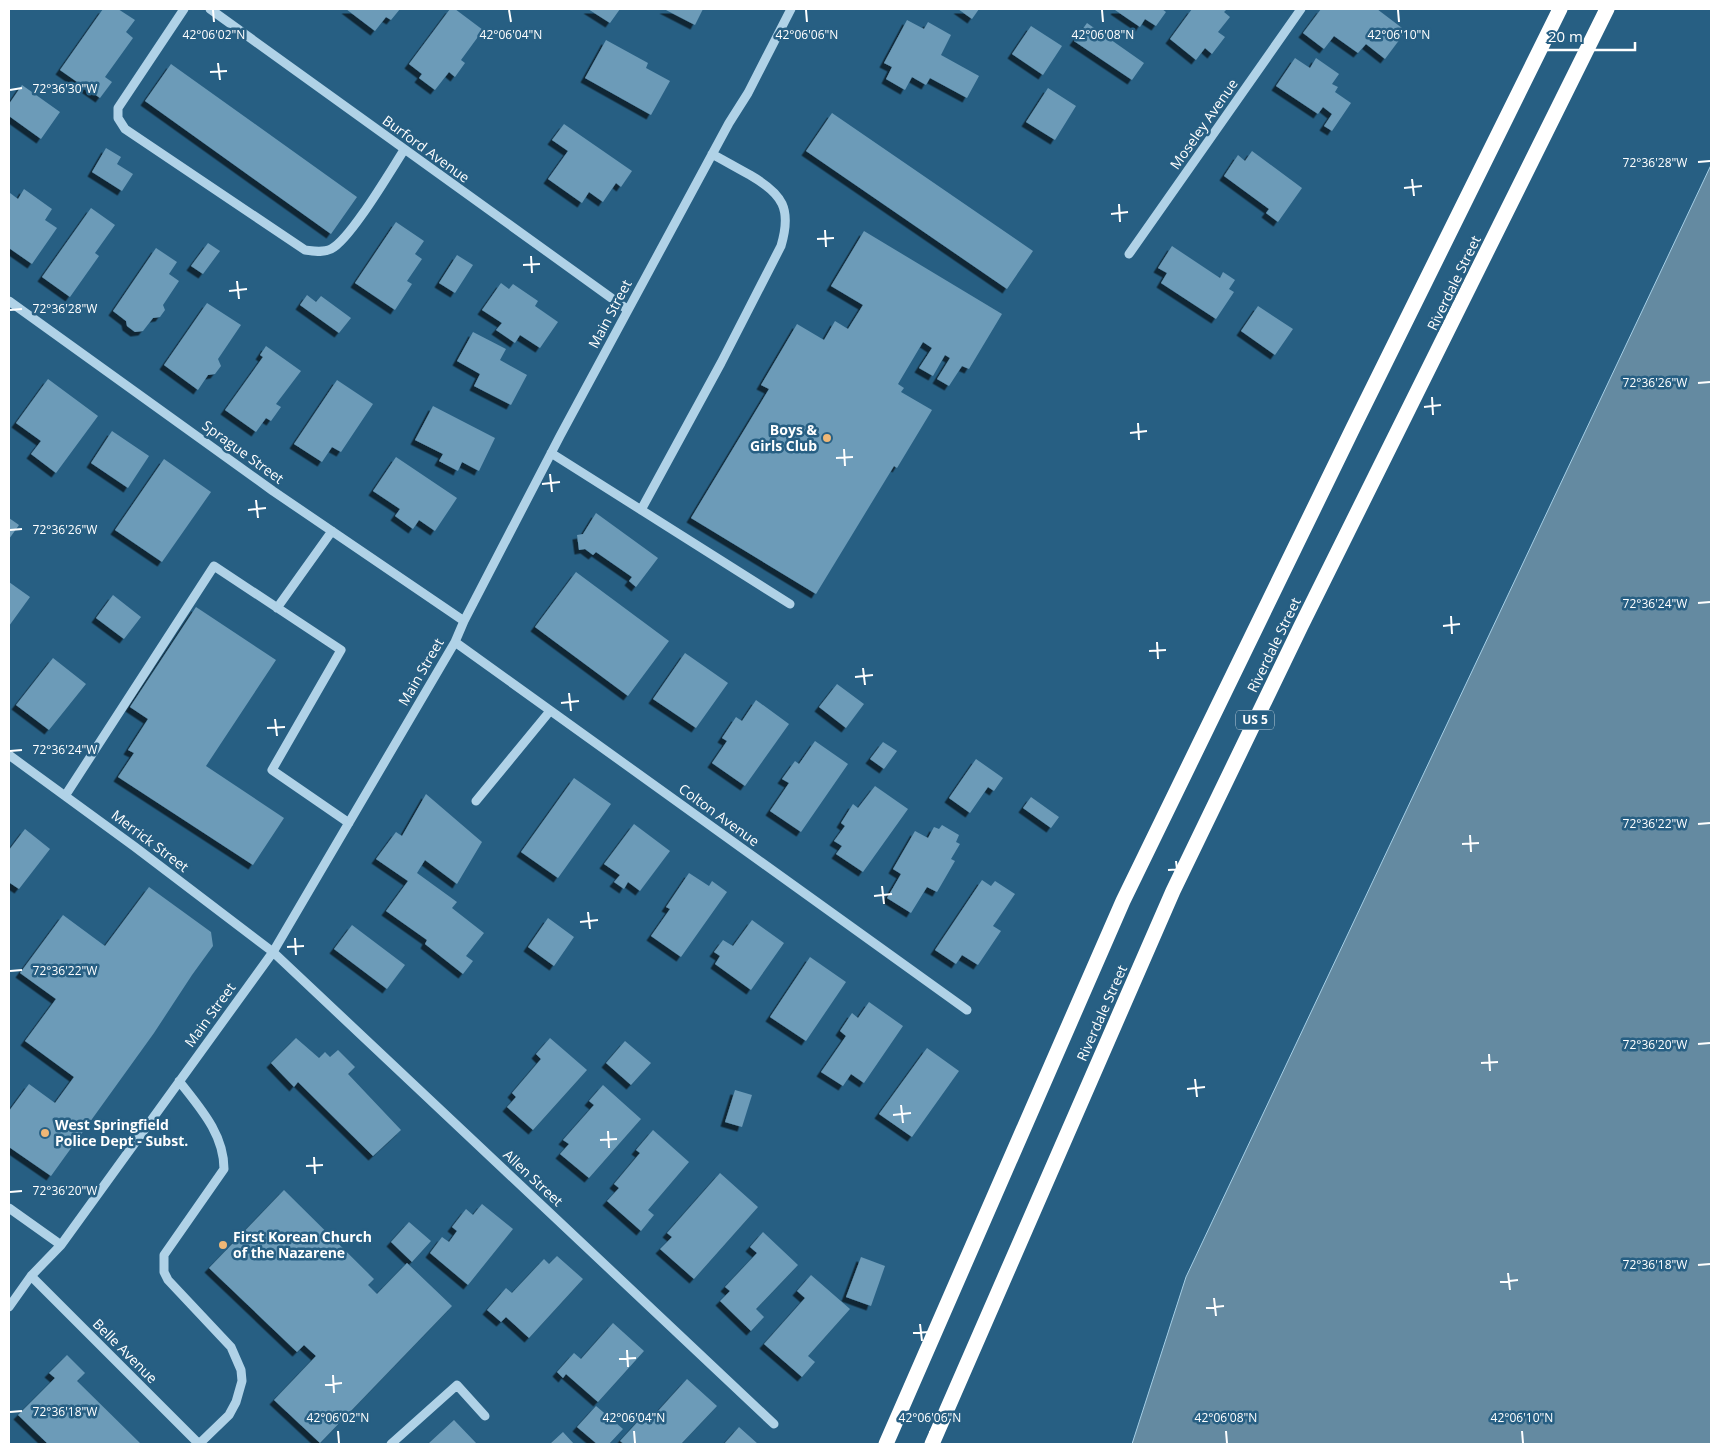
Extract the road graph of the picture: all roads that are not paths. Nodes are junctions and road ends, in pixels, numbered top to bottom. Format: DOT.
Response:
graph roads {
  1 [pos="184,9"];
  2 [pos="210,9"];
  3 [pos="791,9"];
  4 [pos="1301,9"];
  5 [pos="1560,9"];
  6 [pos="1607,9"];
  7 [pos="404,150"];
  8 [pos="712,154"];
  9 [pos="1129,254"];
  10 [pos="9,301"];
  11 [pos="628,310"];
  12 [pos="551,454"];
  13 [pos="641,510"];
  14 [pos="332,531"];
  15 [pos="790,604"];
  16 [pos="277,608"];
  17 [pos="464,621"];
  18 [pos="455,642"];
  19 [pos="550,711"];
  20 [pos="9,755"];
  21 [pos="65,796"];
  22 [pos="476,801"];
  23 [pos="349,823"];
  24 [pos="273,952"];
  25 [pos="967,1010"];
  26 [pos="179,1081"];
  27 [pos="9,1208"];
  28 [pos="60,1245"];
  29 [pos="31,1276"];
  30 [pos="9,1307"];
  31 [pos="485,1416"];
  32 [pos="774,1424"];
  33 [pos="199,1444"];
  34 [pos="391,1444"];
  35 [pos="886,1444"];
  36 [pos="932,1444"];
  1 -- 7 [label="street"];
  2 -- 7 [label="street, Burford Avenue"];
  3 -- 8 [label="street, Main Street"];
  4 -- 9 [label="street, Moseley Avenue"];
  5 -- 35 [label="highway, Riverdale Street / US 5"];
  6 -- 36 [label="highway, Riverdale Street / US 5"];
  7 -- 11 [label="street, Burford Avenue"];
  8 -- 11 [label="street, Main Street"];
  8 -- 13 [label="street"];
  10 -- 14 [label="street, Sprague Street"];
  11 -- 12 [label="street, Main Street"];
  12 -- 13 [label="street"];
  12 -- 17 [label="street, Main Street"];
  13 -- 15 [label="street"];
  14 -- 16 [label="street"];
  14 -- 17 [label="street, Sprague Street"];
  16 -- 21 [label="street"];
  16 -- 23 [label="street"];
  17 -- 18 [label="street, Main Street"];
  18 -- 19 [label="street, Colton Avenue"];
  18 -- 23 [label="street, Main Street"];
  19 -- 22 [label="street"];
  19 -- 25 [label="street, Colton Avenue"];
  20 -- 21 [label="street, Merrick Street"];
  21 -- 24 [label="street, Merrick Street"];
  23 -- 24 [label="street, Main Street"];
  24 -- 26 [label="street, Main Street"];
  24 -- 32 [label="street, Allen Street"];
  26 -- 28 [label="street, Main Street"];
  26 -- 33 [label="street"];
  27 -- 28 [label="street"];
  28 -- 29 [label="street, Main Street"];
  29 -- 30 [label="street, Main Street"];
  29 -- 33 [label="street, Belle Avenue"];
  31 -- 34 [label="street"];
}
